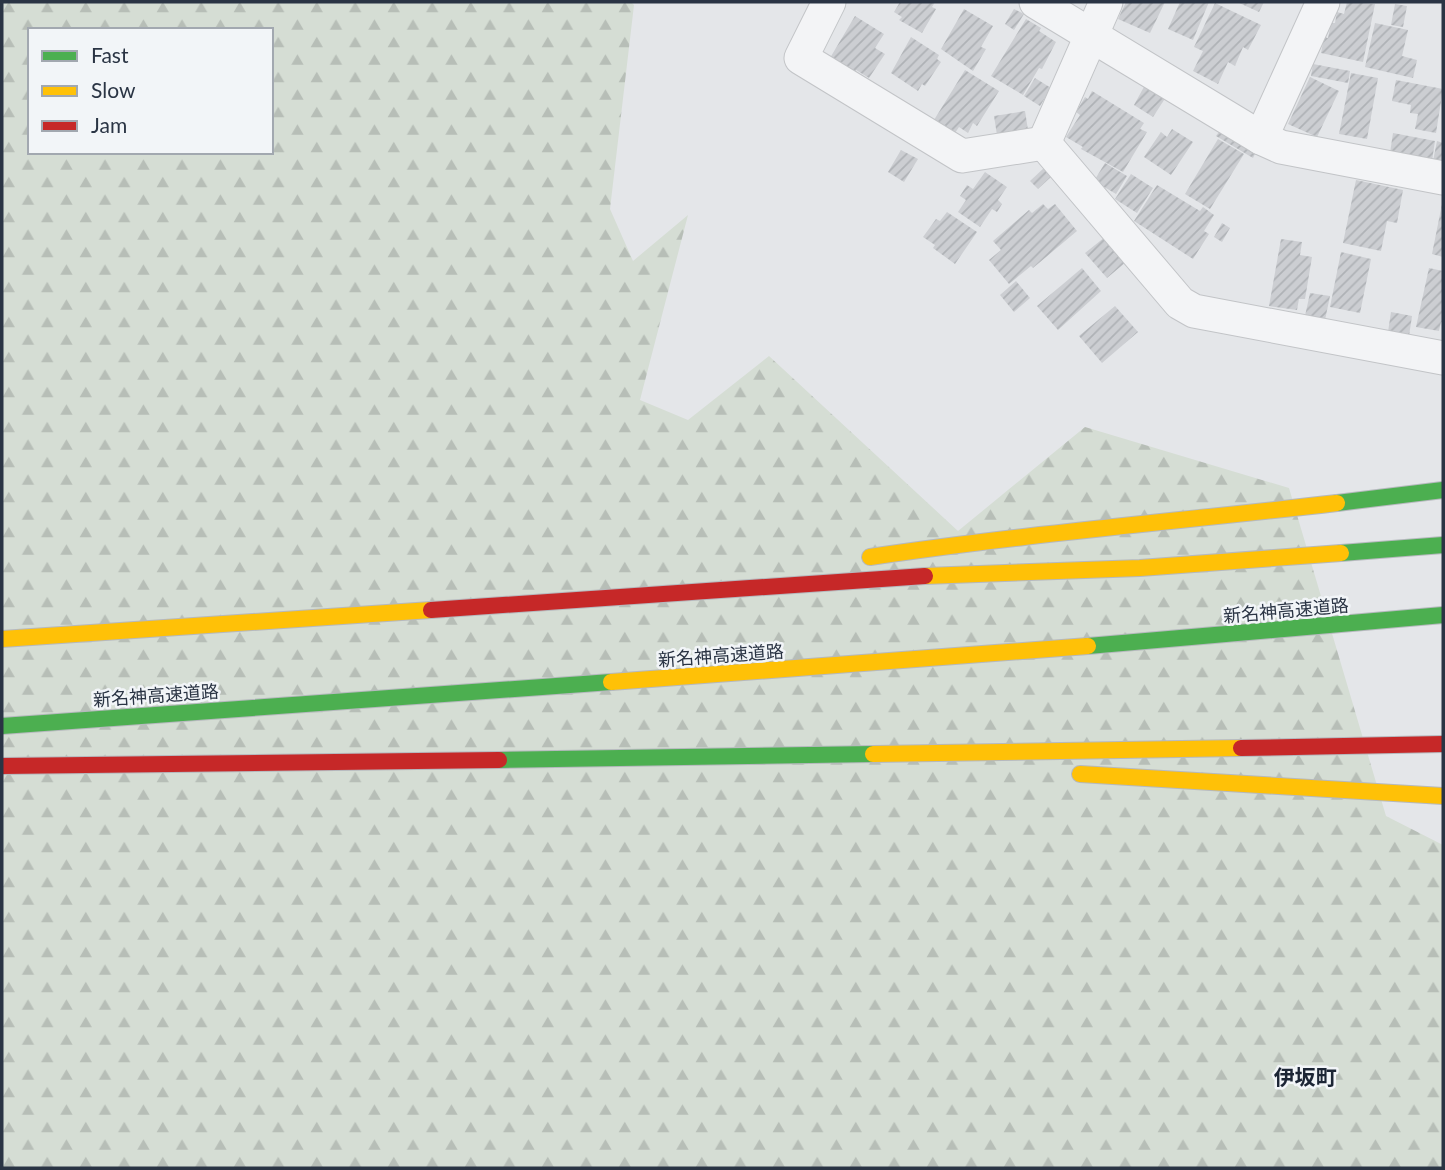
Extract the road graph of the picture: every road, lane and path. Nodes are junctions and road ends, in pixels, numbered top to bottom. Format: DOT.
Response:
graph roads {
  1 [pos="829,2"];
  2 [pos="1036,2"];
  3 [pos="1106,2"];
  4 [pos="1324,2"];
  5 [pos="1092,34"];
  6 [pos="1261,138"];
  7 [pos="1044,144"];
  8 [pos="1443,178"];
  9 [pos="1443,358"];
  10 [pos="1443,490"];
  11 [pos="1443,545"];
  12 [pos="848,561"];
  13 [pos="807,568"];
  14 [pos="686,592"];
  15 [pos="1443,615"];
  16 [pos="2,639"];
  17 [pos="2,726"];
  18 [pos="1443,744"];
  19 [pos="665,758"];
  20 [pos="2,766"];
  21 [pos="855,771"];
  22 [pos="1070,774"];
  23 [pos="1443,796"];
  1 -- 7 [label="street"];
  2 -- 5 [label="street"];
  3 -- 5 [label="street"];
  4 -- 6 [label="street"];
  5 -- 6 [label="street"];
  5 -- 7 [label="street"];
  6 -- 8 [label="street"];
  7 -- 9 [label="street"];
  10 -- 12 [label="highway"];
  11 -- 14 [label="highway"];
  13 -- 14 [label="highway"];
  14 -- 16 [label="highway"];
  15 -- 17 [label="highway, 新名神高速道路"];
  18 -- 19 [label="highway"];
  19 -- 20 [label="highway"];
  19 -- 21 [label="highway"];
  22 -- 23 [label="highway"];
}
